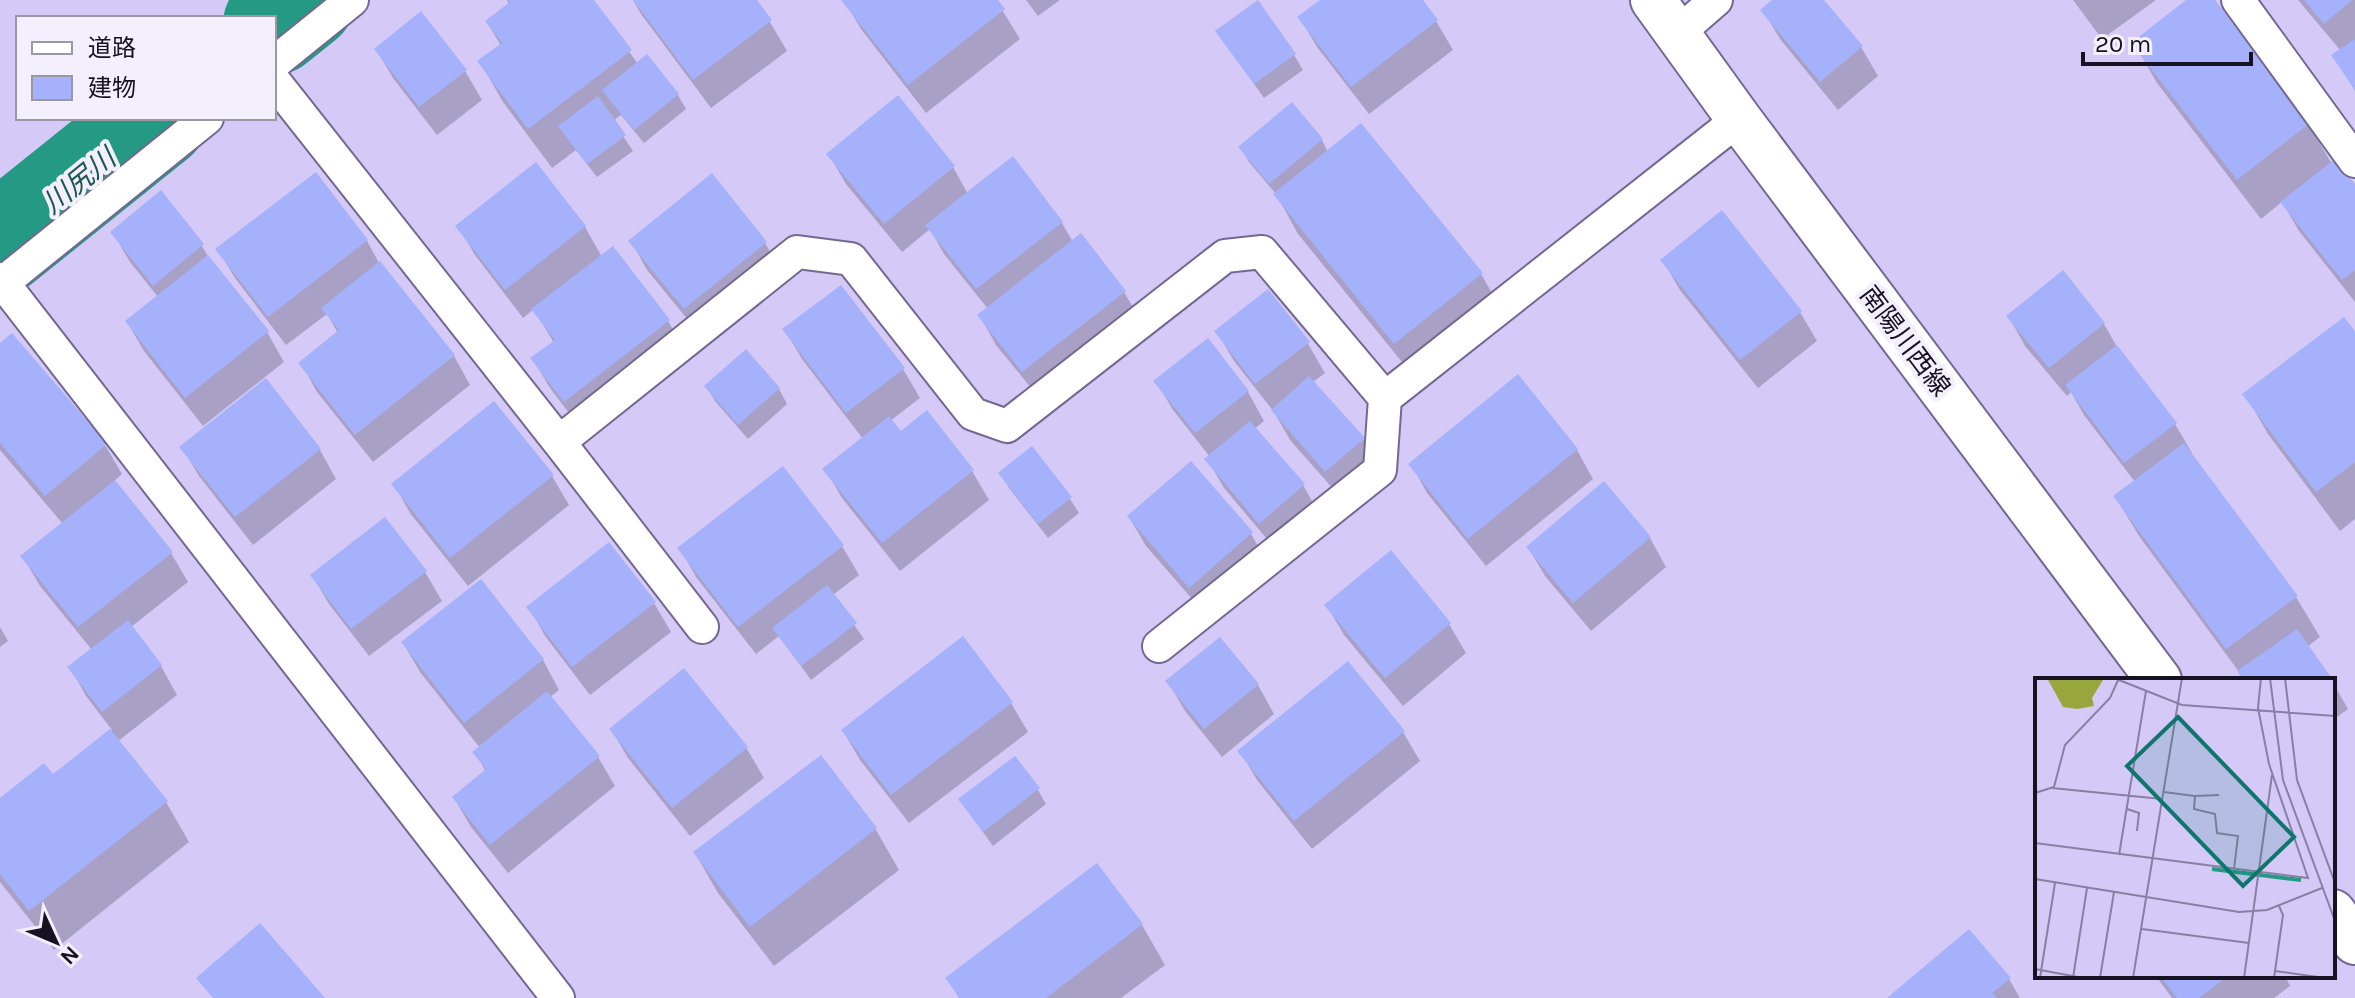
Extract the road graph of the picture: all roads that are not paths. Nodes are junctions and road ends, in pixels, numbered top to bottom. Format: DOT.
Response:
graph roads {
  1 [pos="352,0"];
  2 [pos="1716,0"];
  3 [pos="2238,0"];
  4 [pos="1665,17"];
  5 [pos="276,61"];
  6 [pos="276,84"];
  7 [pos="1739,119"];
  8 [pos="205,120"];
  9 [pos="2355,161"];
  10 [pos="1,283"];
  11 [pos="1385,398"];
  12 [pos="559,442"];
  13 [pos="702,627"];
  14 [pos="1159,646"];
  15 [pos="2158,678"];
  16 [pos="2335,915"];
  17 [pos="2355,942"];
  18 [pos="558,998"];
  1 -- 5 [label="lane"];
  2 -- 4 [label="lane"];
  3 -- 9 [label="lane"];
  4 -- 7 [label="main road, 南陽川西線"];
  6 -- 12 [label="lane"];
  7 -- 11 [label="lane"];
  7 -- 15 [label="main road, 南陽川西線"];
  8 -- 10 [label="lane"];
  10 -- 18 [label="lane"];
  11 -- 12 [label="lane"];
  11 -- 14 [label="lane"];
  12 -- 13 [label="lane"];
  16 -- 17 [label="main road"];
}
